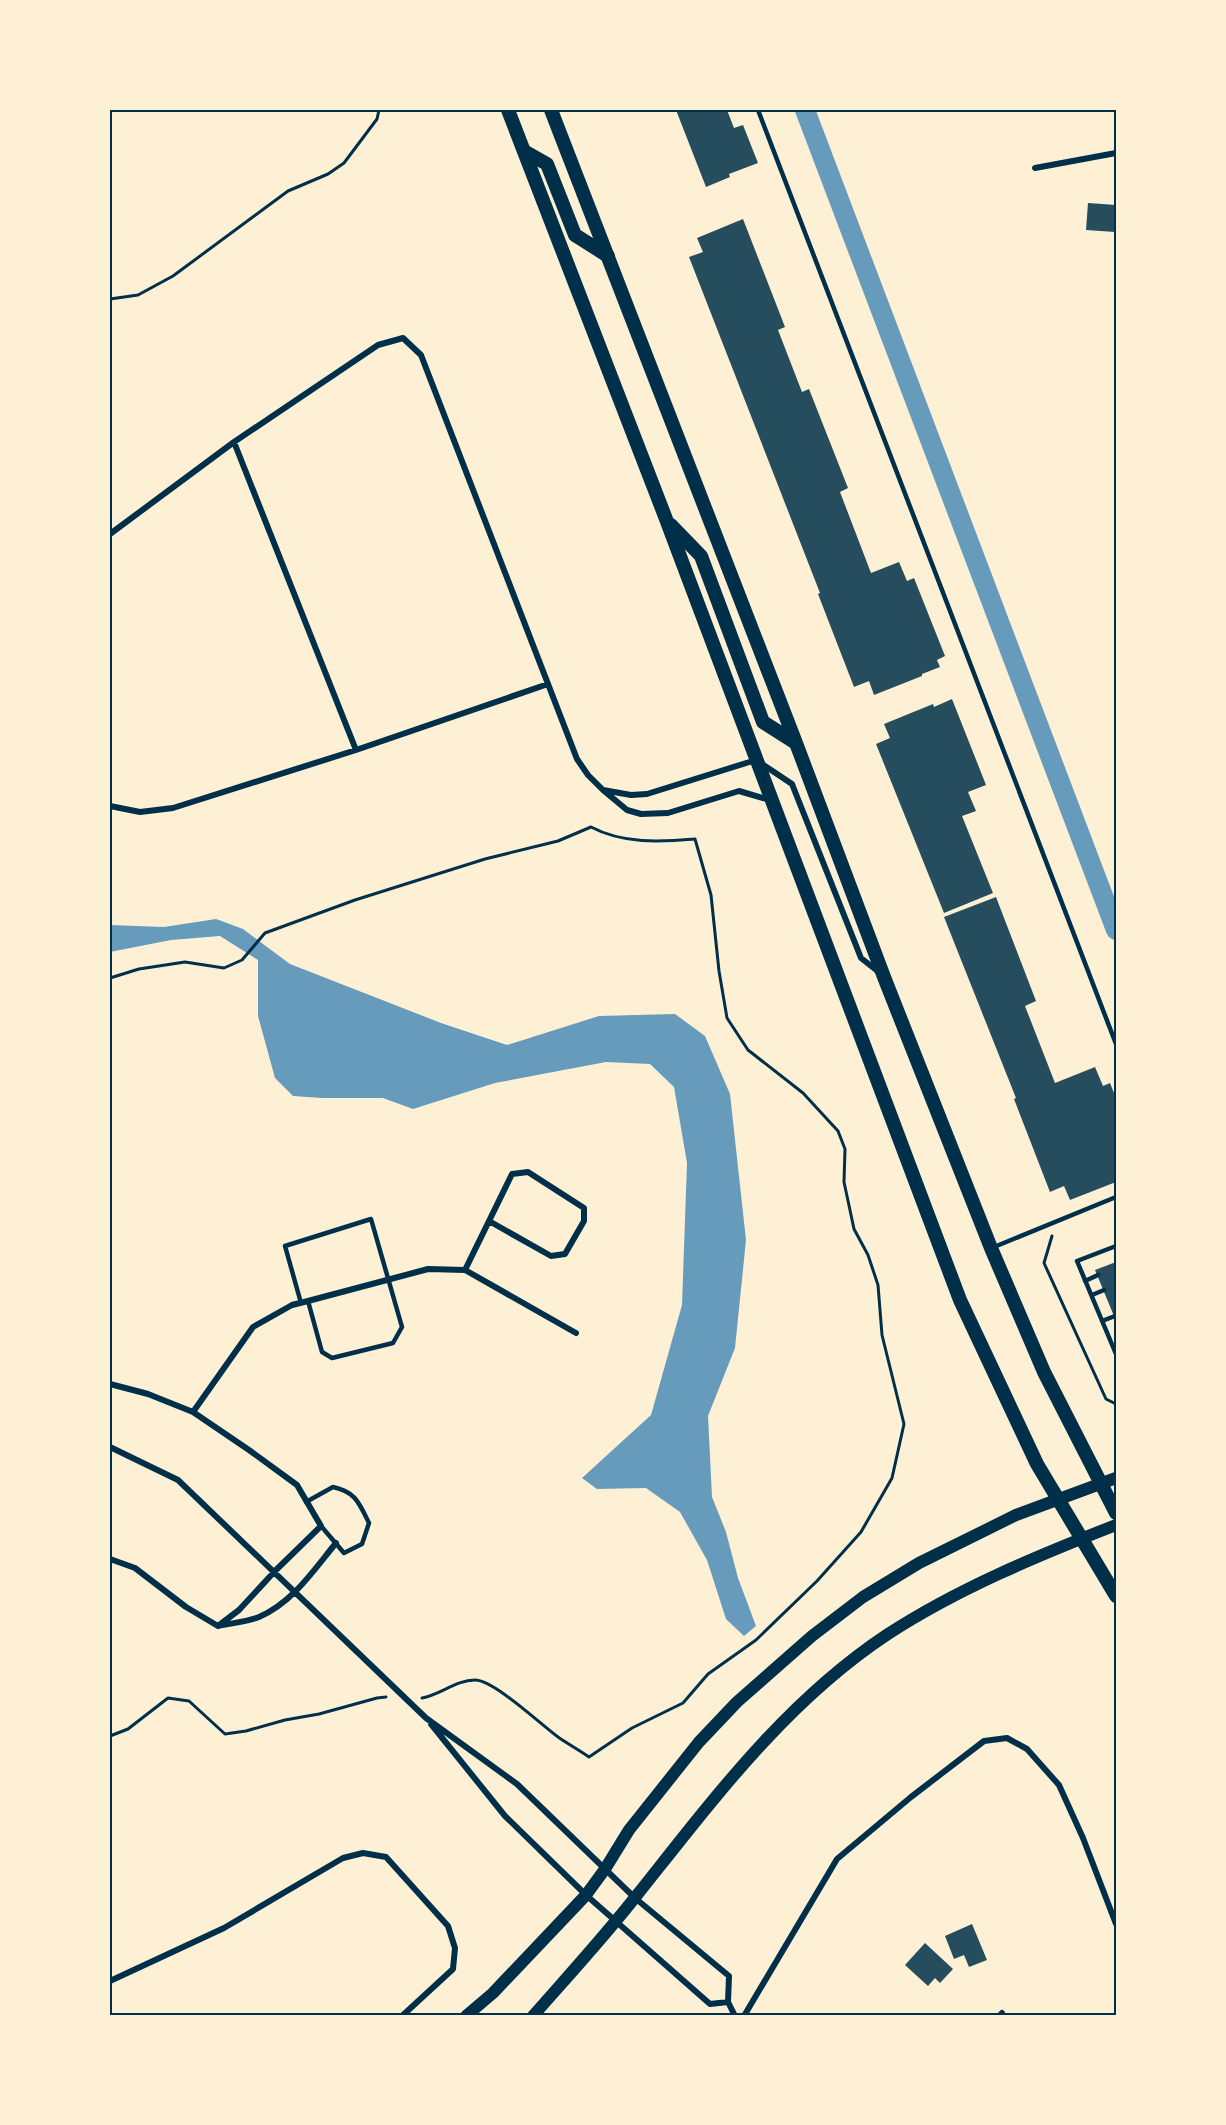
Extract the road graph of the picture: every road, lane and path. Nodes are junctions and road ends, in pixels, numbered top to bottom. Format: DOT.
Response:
graph roads {
  1 [pos="379,110"];
  2 [pos="508,110"];
  3 [pos="551,110"];
  4 [pos="758,110"];
  5 [pos="524,151"];
  6 [pos="1116,153"];
  7 [pos="1035,168"];
  8 [pos="608,255"];
  9 [pos="110,299"];
  10 [pos="234,442"];
  11 [pos="666,519"];
  12 [pos="110,534"];
  13 [pos="548,684"];
  14 [pos="796,743"];
  15 [pos="356,750"];
  16 [pos="756,760"];
  17 [pos="603,790"];
  18 [pos="772,801"];
  19 [pos="110,806"];
  20 [pos="884,976"];
  21 [pos="110,978"];
  22 [pos="1116,1044"];
  23 [pos="1116,1197"];
  24 [pos="489,1221"];
  25 [pos="1052,1234"];
  26 [pos="1116,1246"];
  27 [pos="991,1248"];
  28 [pos="465,1270"];
  29 [pos="1098,1275"];
  30 [pos="389,1279"];
  31 [pos="1085,1281"];
  32 [pos="1104,1290"];
  33 [pos="1092,1295"];
  34 [pos="305,1302"];
  35 [pos="1115,1316"];
  36 [pos="1102,1321"];
  37 [pos="576,1333"];
  38 [pos="1115,1346"];
  39 [pos="1116,1354"];
  40 [pos="110,1384"];
  41 [pos="1116,1404"];
  42 [pos="193,1412"];
  43 [pos="110,1447"];
  44 [pos="1116,1478"];
  45 [pos="1100,1484"];
  46 [pos="1060,1499"];
  47 [pos="306,1502"];
  48 [pos="1116,1513"];
  49 [pos="1116,1525"];
  50 [pos="321,1526"];
  51 [pos="1081,1539"];
  52 [pos="336,1543"];
  53 [pos="110,1559"];
  54 [pos="275,1571"];
  55 [pos="297,1592"];
  56 [pos="1116,1596"];
  57 [pos="218,1626"];
  58 [pos="408,1701"];
  59 [pos="426,1718"];
  60 [pos="110,1736"];
  61 [pos="605,1869"];
  62 [pos="585,1895"];
  63 [pos="635,1898"];
  64 [pos="615,1922"];
  65 [pos="1116,1924"];
  66 [pos="110,1981"];
  67 [pos="728,2002"];
  68 [pos="402,2016"];
  69 [pos="466,2016"];
  70 [pos="533,2016"];
  71 [pos="735,2016"];
  72 [pos="744,2016"];
  1 -- 9 [label="path"];
  2 -- 5 [label="main road"];
  3 -- 8 [label="main road"];
  4 -- 22 [label="lane"];
  5 -- 8 [label="main road"];
  5 -- 11 [label="main road"];
  6 -- 7 [label="street"];
  8 -- 14 [label="main road"];
  10 -- 12 [label="street"];
  10 -- 13 [label="street"];
  10 -- 15 [label="street"];
  11 -- 14 [label="main road"];
  11 -- 16 [label="main road"];
  13 -- 15 [label="street"];
  13 -- 17 [label="street"];
  14 -- 20 [label="main road"];
  15 -- 19 [label="street"];
  16 -- 17 [label="street"];
  16 -- 18 [label="main road"];
  16 -- 20 [label="street"];
  17 -- 18 [label="street"];
  18 -- 46 [label="main road"];
  20 -- 27 [label="main road"];
  21 -- 58 [label="path"];
  23 -- 27 [label="lane"];
  24 -- 24 [label="street"];
  24 -- 28 [label="street"];
  25 -- 41 [label="path"];
  26 -- 31 [label="lane"];
  27 -- 45 [label="main road"];
  28 -- 30 [label="street"];
  28 -- 37 [label="street"];
  29 -- 31 [label="lane"];
  30 -- 34 [label="street"];
  30 -- 34 [label="lane"];
  30 -- 34 [label="lane"];
  31 -- 33 [label="lane"];
  32 -- 33 [label="lane"];
  33 -- 36 [label="lane"];
  34 -- 42 [label="street"];
  35 -- 36 [label="lane"];
  36 -- 38 [label="lane"];
  38 -- 39 [label="lane"];
  40 -- 42 [label="street"];
  42 -- 47 [label="street"];
  43 -- 54 [label="street"];
  44 -- 45 [label="main road"];
  45 -- 46 [label="main road"];
  45 -- 48 [label="main road"];
  46 -- 51 [label="main road"];
  46 -- 61 [label="main road"];
  47 -- 50 [label="street"];
  47 -- 52 [label="lane"];
  49 -- 51 [label="main road"];
  50 -- 52 [label="lane"];
  50 -- 54 [label="street"];
  51 -- 56 [label="main road"];
  51 -- 63 [label="main road"];
  52 -- 55 [label="street"];
  53 -- 57 [label="street"];
  54 -- 55 [label="street"];
  54 -- 57 [label="street"];
  55 -- 57 [label="street"];
  55 -- 58 [label="street"];
  58 -- 59 [label="street"];
  58 -- 60 [label="path"];
  59 -- 61 [label="street"];
  59 -- 62 [label="street"];
  61 -- 62 [label="main road"];
  61 -- 63 [label="street"];
  62 -- 64 [label="street"];
  62 -- 69 [label="main road"];
  63 -- 64 [label="main road"];
  63 -- 67 [label="street"];
  64 -- 67 [label="street"];
  64 -- 70 [label="main road"];
  65 -- 72 [label="street"];
  66 -- 68 [label="street"];
  67 -- 71 [label="street"];
}
